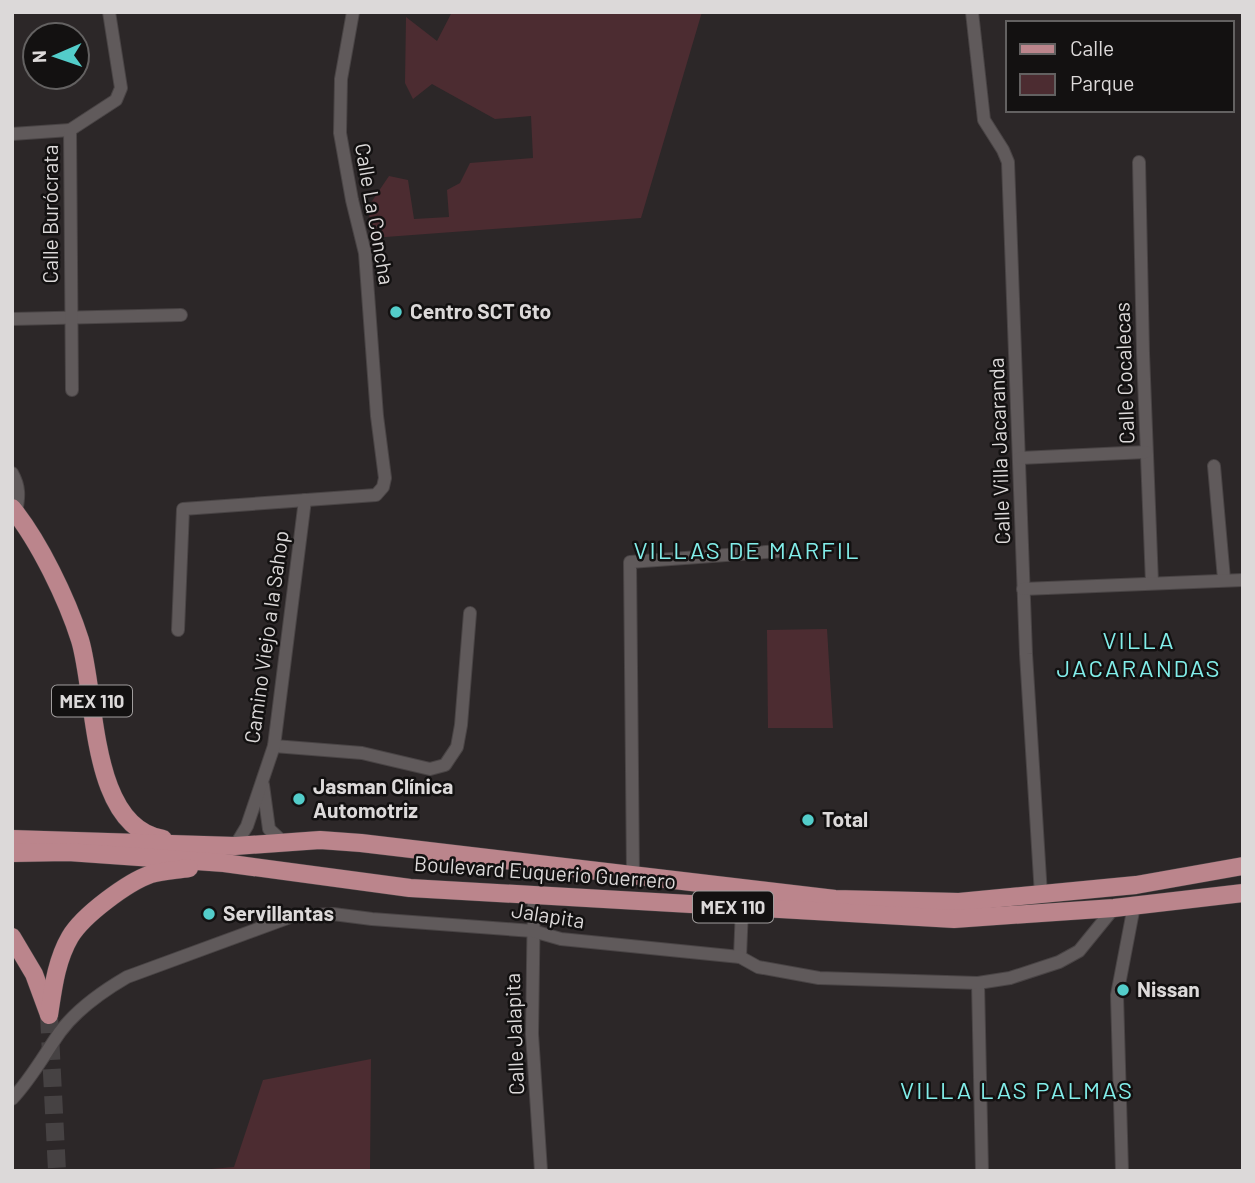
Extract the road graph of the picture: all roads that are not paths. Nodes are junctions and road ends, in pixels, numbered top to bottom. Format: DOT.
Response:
graph roads {
  1 [pos="109,12"];
  2 [pos="353,12"];
  3 [pos="972,12"];
  4 [pos="69,130"];
  5 [pos="12,134"];
  6 [pos="1139,162"];
  7 [pos="181,315"];
  8 [pos="71,317"];
  9 [pos="12,319"];
  10 [pos="72,390"];
  11 [pos="1146,452"];
  12 [pos="1020,458"];
  13 [pos="1214,466"];
  14 [pos="12,474"];
  15 [pos="305,500"];
  16 [pos="14,510"];
  17 [pos="780,551"];
  18 [pos="1224,579"];
  19 [pos="1243,580"];
  20 [pos="1152,583"];
  21 [pos="1024,589"];
  22 [pos="470,613"];
  23 [pos="178,630"];
  24 [pos="274,746"];
  25 [pos="263,778"];
  26 [pos="12,839"];
  27 [pos="284,844"];
  28 [pos="201,845"];
  29 [pos="235,846"];
  30 [pos="12,853"];
  31 [pos="224,863"];
  32 [pos="1243,866"];
  33 [pos="1212,873"];
  34 [pos="633,875"];
  35 [pos="1243,877"];
  36 [pos="1243,893"];
  37 [pos="1041,895"];
  38 [pos="534,896"];
  39 [pos="1134,906"];
  40 [pos="742,908"];
  41 [pos="1114,908"];
  42 [pos="533,931"];
  43 [pos="12,937"];
  44 [pos="740,957"];
  45 [pos="978,983"];
  46 [pos="12,1099"];
  47 [pos="541,1171"];
  48 [pos="982,1171"];
  49 [pos="1122,1171"];
  1 -- 4 [label="street, Calle Burócrata"];
  2 -- 15 [label="street, Calle La Concha"];
  3 -- 12 [label="street, Calle Villa Jacaranda"];
  4 -- 5 [label="street"];
  4 -- 8 [label="street, Calle Burócrata"];
  6 -- 11 [label="street, Calle Cocalecas"];
  7 -- 8 [label="street"];
  8 -- 9 [label="street"];
  8 -- 10 [label="street, Calle Burócrata"];
  11 -- 12 [label="street"];
  11 -- 20 [label="street, Calle Cocalecas"];
  12 -- 21 [label="street, Calle Villa Jacaranda"];
  13 -- 18 [label="street"];
  14 -- 16 [label="street"];
  15 -- 23 [label="street"];
  15 -- 24 [label="street, Camino Viejo a la Sahop"];
  16 -- 28 [label="main road, MEX 110"];
  17 -- 34 [label="street"];
  18 -- 19 [label="street"];
  18 -- 20 [label="street"];
  20 -- 21 [label="street"];
  21 -- 37 [label="street, Calle Villa Jacaranda"];
  22 -- 24 [label="street"];
  24 -- 25 [label="street, Camino Viejo a la Sahop"];
  25 -- 27 [label="street, Camino Viejo a la Sahop"];
  25 -- 29 [label="street, Camino Viejo a la Sahop"];
  26 -- 28 [label="main road, MEX 110"];
  27 -- 29 [label="main road, MEX 110"];
  27 -- 34 [label="main road, MEX 110"];
  28 -- 29 [label="main road, MEX 110"];
  30 -- 31 [label="main road, Boulevard Euquerio Guerrero / MEX 110"];
  31 -- 38 [label="main road, Boulevard Euquerio Guerrero / MEX 110"];
  31 -- 43 [label="main road"];
  32 -- 33 [label="main road, MEX 110"];
  33 -- 35 [label="main road"];
  33 -- 37 [label="main road, MEX 110"];
  34 -- 37 [label="main road, MEX 110"];
  36 -- 39 [label="main road, Boulevard Euquerio Guerrero / MEX 110"];
  38 -- 40 [label="main road, Boulevard Euquerio Guerrero / MEX 110"];
  38 -- 42 [label="street, Calle Jalapita"];
  39 -- 41 [label="main road, Boulevard Euquerio Guerrero / MEX 110"];
  39 -- 49 [label="street"];
  40 -- 41 [label="main road, Boulevard Euquerio Guerrero / MEX 110"];
  40 -- 44 [label="street"];
  41 -- 45 [label="street, Jalapita"];
  42 -- 44 [label="street, Jalapita"];
  42 -- 46 [label="street, Jalapita"];
  42 -- 47 [label="street, Calle Jalapita"];
  44 -- 45 [label="street, Jalapita"];
  45 -- 48 [label="street"];
}
